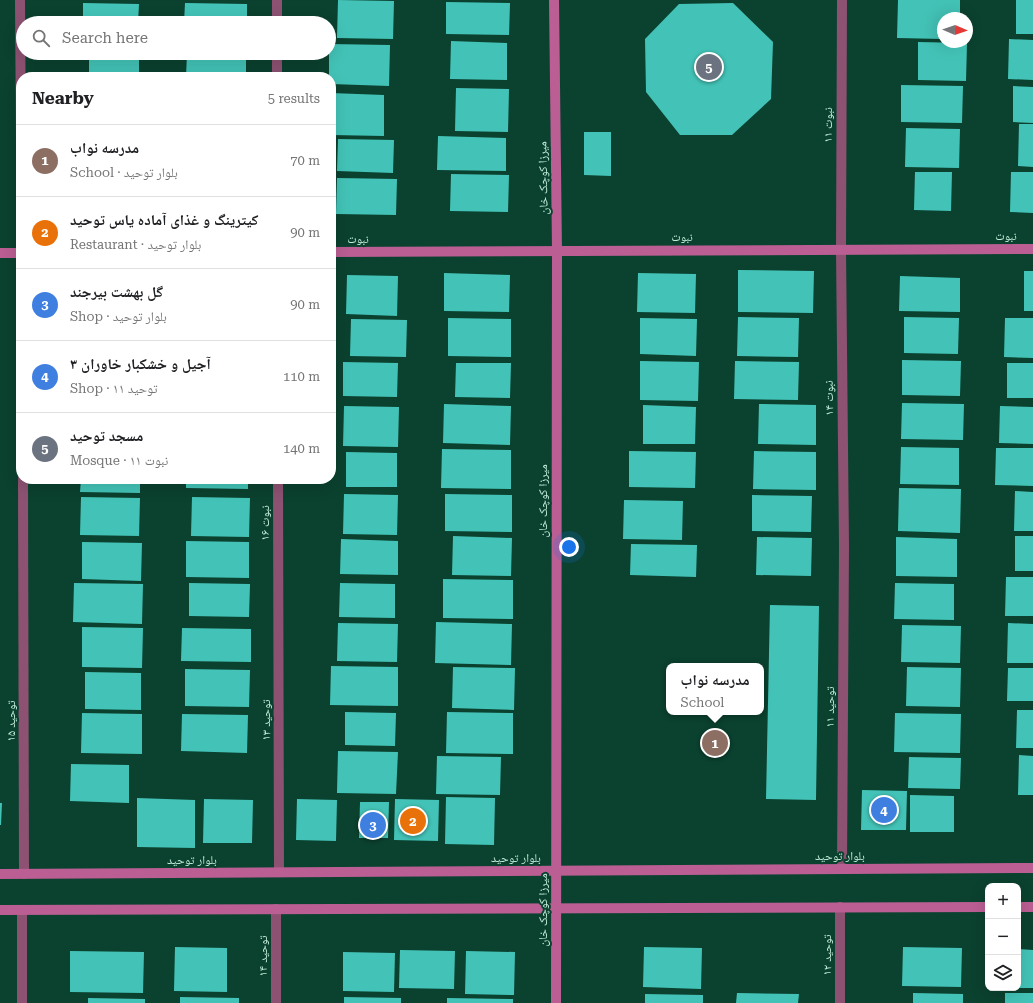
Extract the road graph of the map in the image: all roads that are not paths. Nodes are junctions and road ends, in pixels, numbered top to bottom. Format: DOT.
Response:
graph roads {
  1 [pos="20,0"];
  2 [pos="277,0"];
  3 [pos="554,0"];
  4 [pos="842,0"];
  5 [pos="20,16"];
  6 [pos="277,16"];
  7 [pos="20,60"];
  8 [pos="277,60"];
  9 [pos="21,72"];
  10 [pos="277,72"];
  11 [pos="1033,249"];
  12 [pos="841,250"];
  13 [pos="556,251"];
  14 [pos="336,252"];
  15 [pos="0,253"];
  16 [pos="16,253"];
  17 [pos="22,484"];
  18 [pos="278,484"];
  19 [pos="844,546"];
  20 [pos="278,568"];
  21 [pos="1033,868"];
  22 [pos="842,869"];
  23 [pos="555,871"];
  24 [pos="279,872"];
  25 [pos="0,874"];
  26 [pos="24,874"];
  27 [pos="1033,906"];
  28 [pos="840,907"];
  29 [pos="985,907"];
  30 [pos="1021,907"];
  31 [pos="555,908"];
  32 [pos="276,909"];
  33 [pos="0,910"];
  34 [pos="22,910"];
  35 [pos="22,1003"];
  36 [pos="276,1003"];
  37 [pos="556,1003"];
  38 [pos="840,1003"];
  1 -- 5 [label="street"];
  2 -- 6 [label="street"];
  3 -- 13 [label="street, میرزا کوچک خان"];
  4 -- 12 [label="street, نبوت ۱۱"];
  7 -- 9 [label="street"];
  8 -- 10 [label="street"];
  11 -- 12 [label="street, نبوت"];
  12 -- 13 [label="street, نبوت"];
  12 -- 19 [label="street, نبوت ۱۴"];
  13 -- 14 [label="street, نبوت"];
  13 -- 23 [label="street, میرزا کوچک خان"];
  15 -- 16 [label="street"];
  17 -- 26 [label="street, توحید ۱۵"];
  18 -- 20 [label="street, نبوت ۱۶"];
  19 -- 22 [label="street, توحید ۱۱"];
  20 -- 24 [label="street, توحید ۱۳"];
  21 -- 22 [label="street, بلوار توحید"];
  22 -- 23 [label="street, بلوار توحید"];
  23 -- 24 [label="street, بلوار توحید"];
  23 -- 31 [label="street, میرزا کوچک خان"];
  24 -- 26 [label="street, بلوار توحید"];
  25 -- 26 [label="street, بلوار توحید"];
  27 -- 30 [label="street"];
  28 -- 29 [label="street"];
  28 -- 31 [label="street"];
  28 -- 38 [label="street, توحید ۱۲"];
  31 -- 32 [label="street"];
  31 -- 37 [label="street, میرزا کوچک خان"];
  32 -- 34 [label="street"];
  32 -- 36 [label="street, توحید ۱۴"];
  33 -- 34 [label="street"];
  34 -- 35 [label="street"];
}
